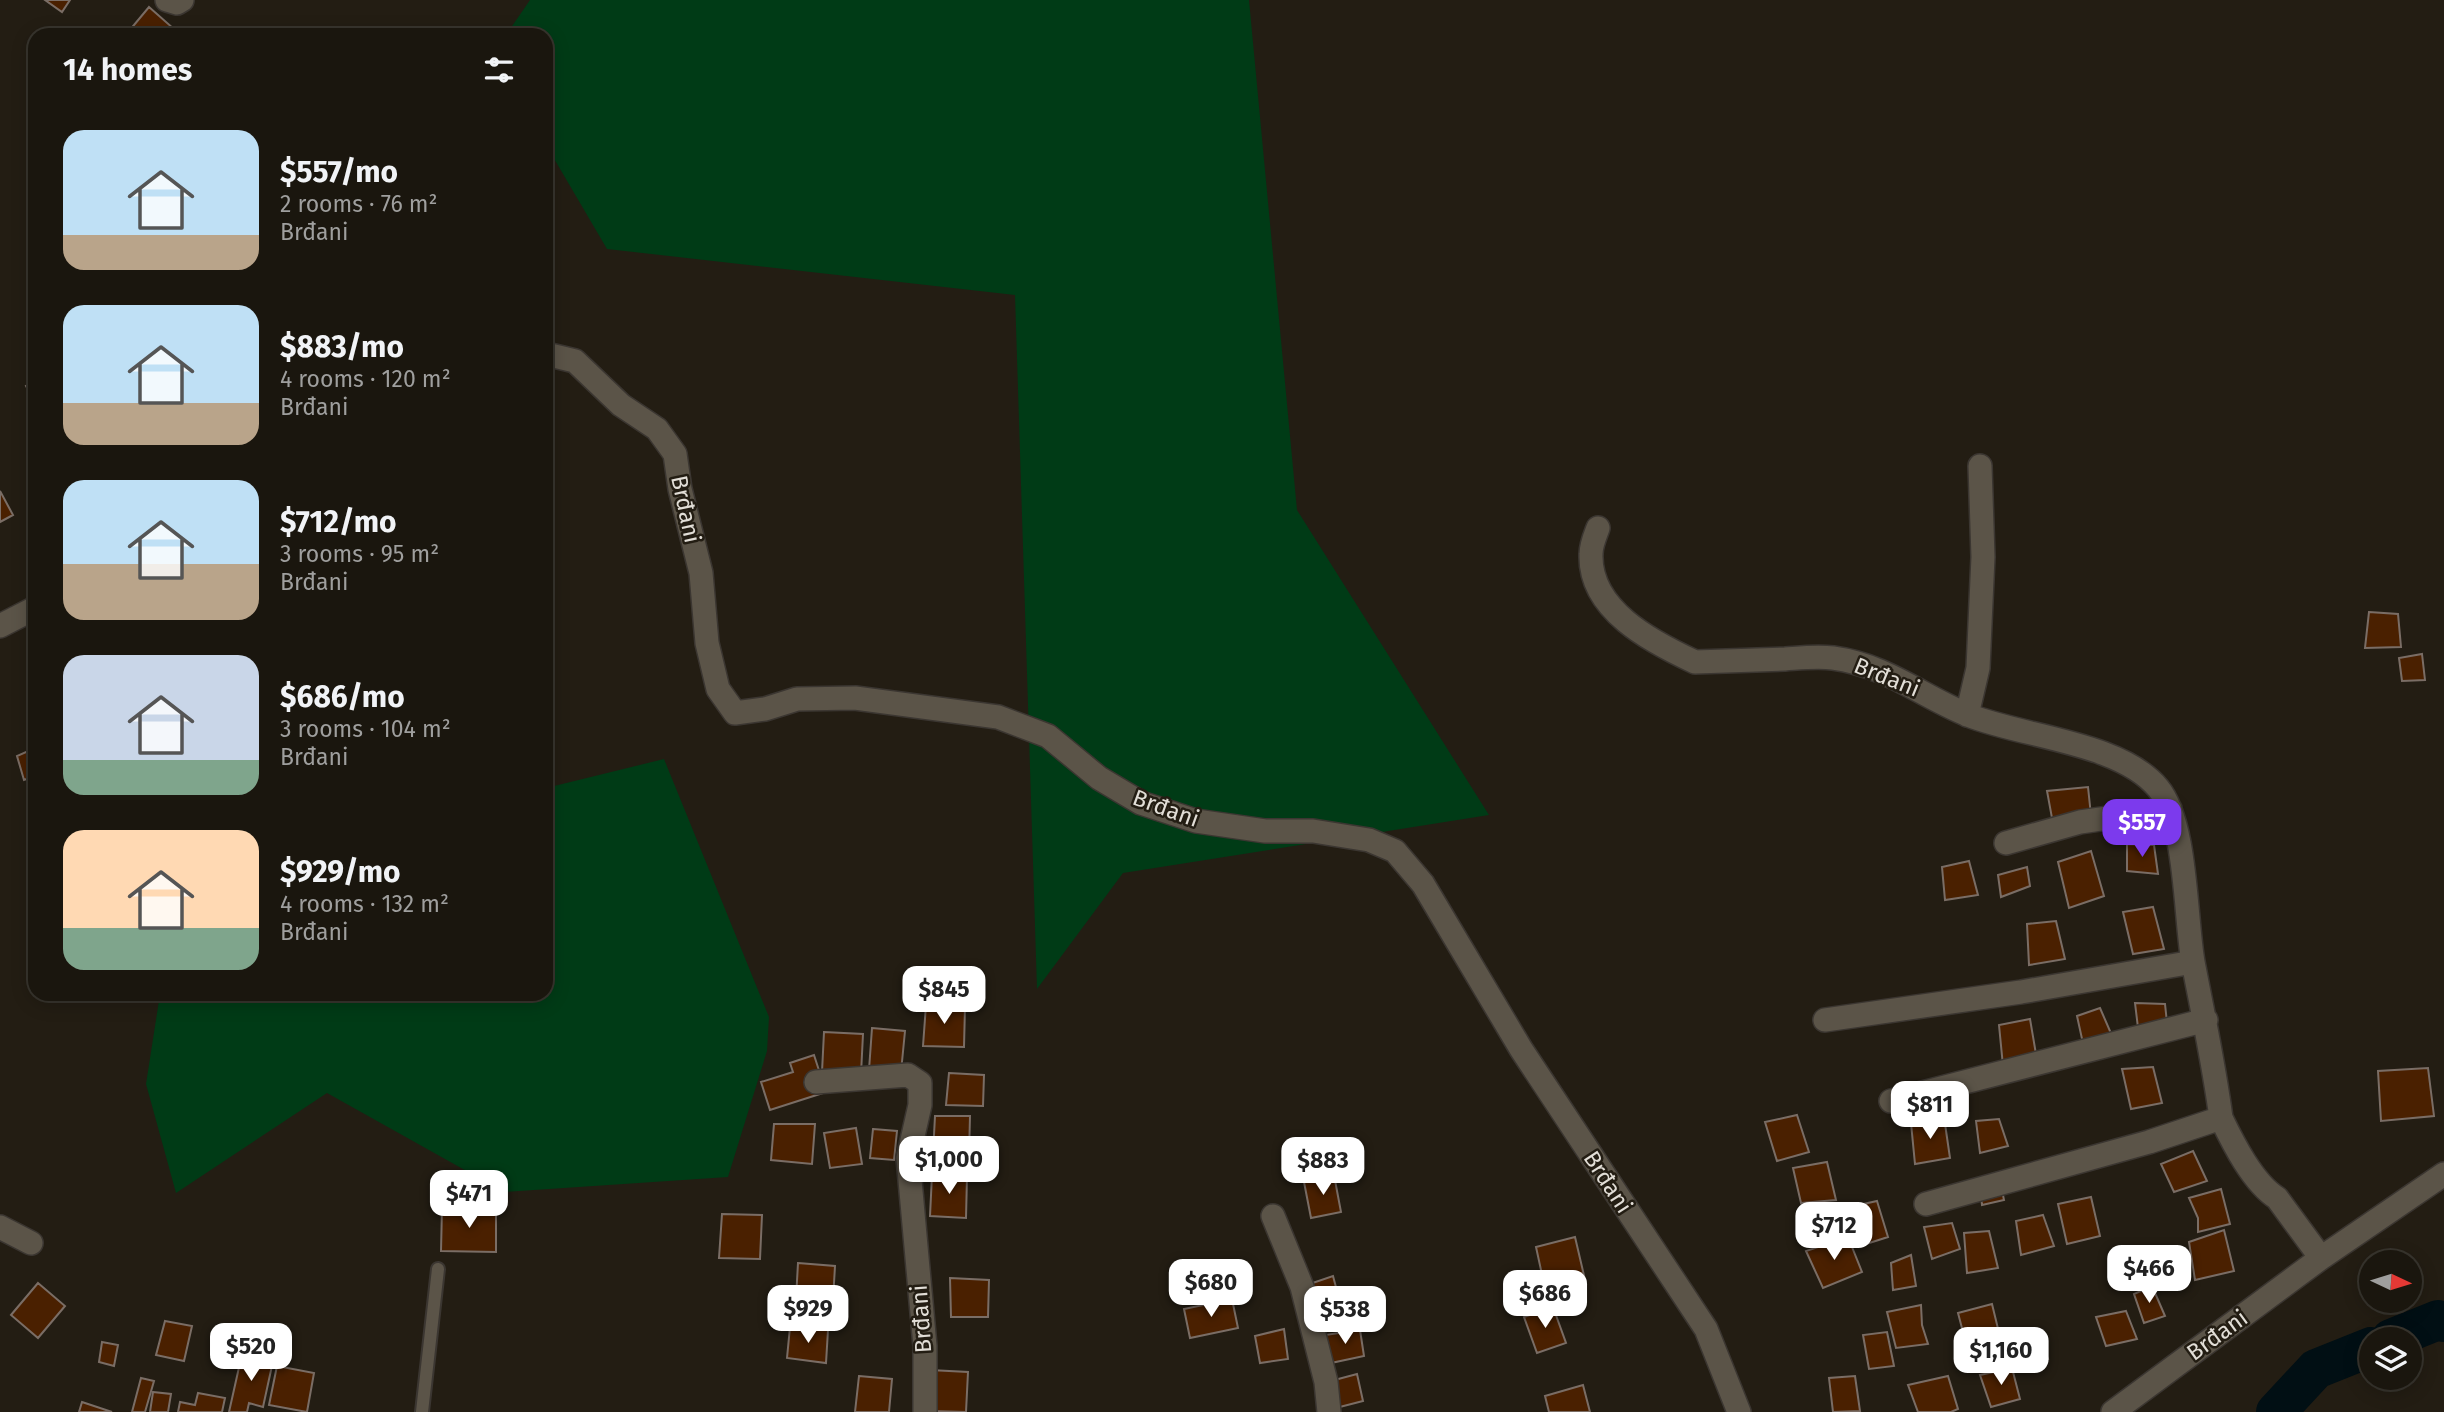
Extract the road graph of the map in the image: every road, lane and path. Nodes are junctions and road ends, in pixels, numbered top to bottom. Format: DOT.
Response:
graph roads {
  1 [pos="167,0"];
  2 [pos="182,0"];
  3 [pos="553,356"];
  4 [pos="1980,466"];
  5 [pos="1598,528"];
  6 [pos="28,612"];
  7 [pos="0,626"];
  8 [pos="1967,715"];
  9 [pos="2170,809"];
  10 [pos="2006,843"];
  11 [pos="2193,962"];
  12 [pos="1825,1020"];
  13 [pos="2206,1020"];
  14 [pos="816,1082"];
  15 [pos="1891,1101"];
  16 [pos="2221,1118"];
  17 [pos="2444,1174"];
  18 [pos="1926,1204"];
  19 [pos="1273,1216"];
  20 [pos="0,1227"];
  21 [pos="31,1243"];
  22 [pos="2321,1258"];
  23 [pos="438,1269"];
  24 [pos="422,1412"];
  25 [pos="925,1412"];
  26 [pos="1329,1412"];
  27 [pos="1739,1412"];
  28 [pos="2113,1412"];
  1 -- 2 [label="street"];
  3 -- 27 [label="street, Brđani"];
  4 -- 8 [label="street"];
  5 -- 8 [label="street, Brđani"];
  6 -- 7 [label="street"];
  8 -- 9 [label="street, Brđani"];
  9 -- 10 [label="street"];
  9 -- 11 [label="street, Brđani"];
  11 -- 12 [label="street"];
  11 -- 13 [label="street, Brđani"];
  13 -- 15 [label="street"];
  13 -- 16 [label="street, Brđani"];
  14 -- 25 [label="street, Brđani"];
  16 -- 18 [label="street"];
  16 -- 22 [label="street, Brđani"];
  17 -- 22 [label="street, Brđani"];
  19 -- 26 [label="street"];
  20 -- 21 [label="street"];
  22 -- 28 [label="street, Brđani"];
  23 -- 24 [label="lane"];
}
